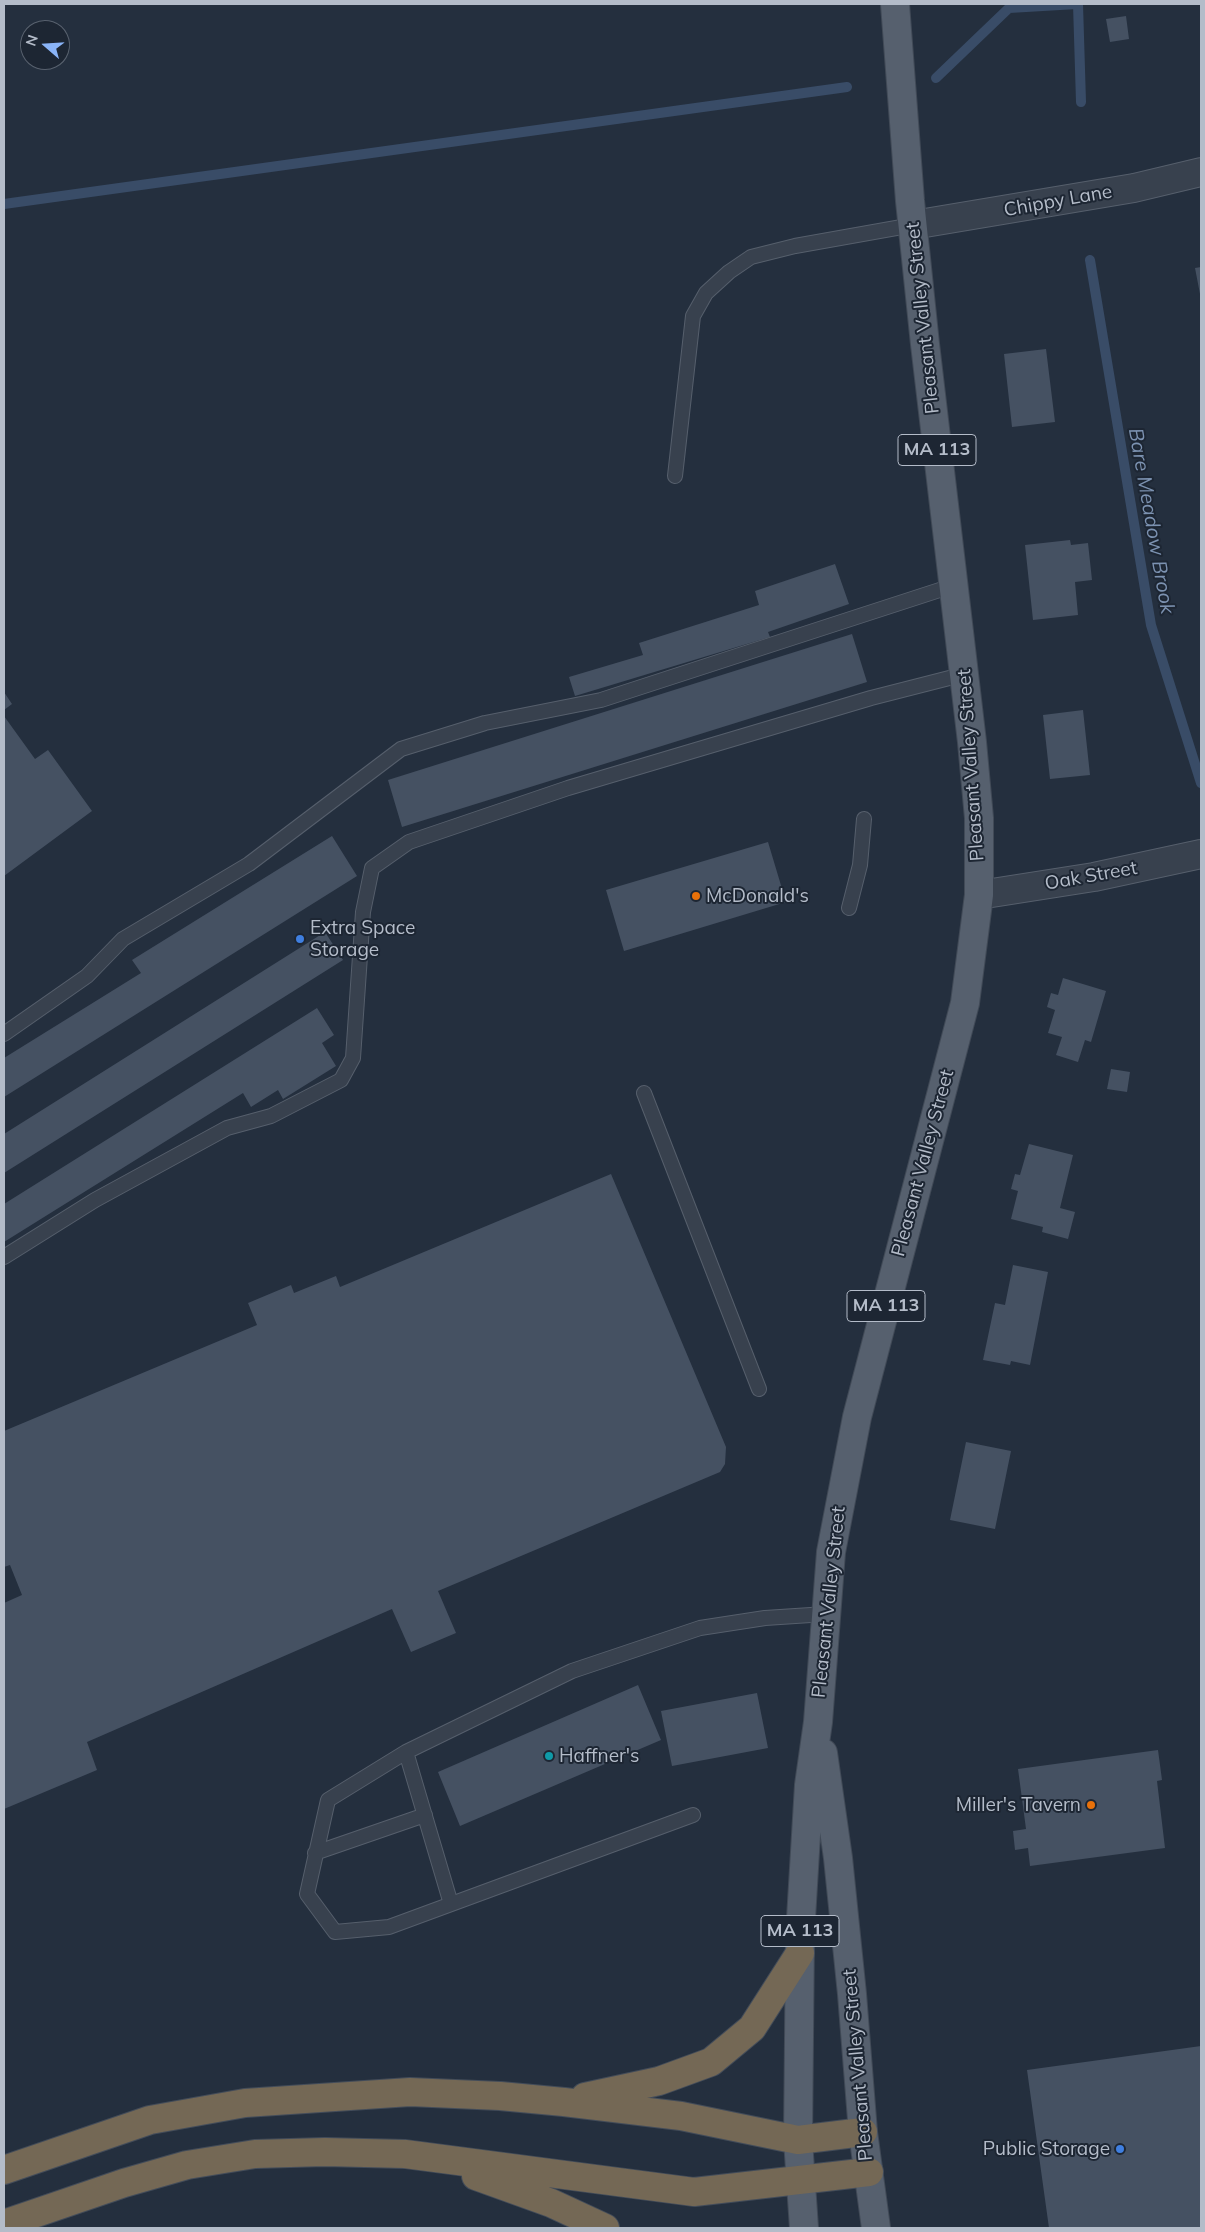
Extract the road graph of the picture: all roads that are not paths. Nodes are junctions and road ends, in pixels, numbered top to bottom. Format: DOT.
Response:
graph roads {
  1 [pos="895,4"];
  2 [pos="1201,172"];
  3 [pos="913,225"];
  4 [pos="675,476"];
  5 [pos="954,586"];
  6 [pos="965,674"];
  7 [pos="864,819"];
  8 [pos="1201,854"];
  9 [pos="979,895"];
  10 [pos="849,908"];
  11 [pos="4,1034"];
  12 [pos="644,1093"];
  13 [pos="4,1257"];
  14 [pos="759,1389"];
  15 [pos="826,1614"];
  16 [pos="818,1722"];
  17 [pos="406,1752"];
  18 [pos="693,1815"];
  19 [pos="425,1816"];
  20 [pos="315,1853"];
  21 [pos="451,1904"];
  22 [pos="800,1953"];
  23 [pos="564,2102"];
  24 [pos="863,2132"];
  25 [pos="798,2140"];
  26 [pos="425,2157"];
  27 [pos="4,2170"];
  28 [pos="869,2172"];
  29 [pos="800,2180"];
  30 [pos="4,2224"];
  31 [pos="605,2228"];
  32 [pos="804,2228"];
  33 [pos="876,2228"];
  1 -- 3 [label="main road, Pleasant Valley Street / MA 113"];
  2 -- 3 [label="street, Chippy Lane"];
  3 -- 4 [label="lane"];
  3 -- 5 [label="main road, Pleasant Valley Street / MA 113"];
  5 -- 6 [label="main road, Pleasant Valley Street / MA 113"];
  5 -- 11 [label="lane"];
  6 -- 9 [label="main road, Pleasant Valley Street / MA 113"];
  6 -- 13 [label="lane"];
  7 -- 10 [label="lane"];
  8 -- 9 [label="street, Oak Street"];
  9 -- 15 [label="main road, Pleasant Valley Street / MA 113"];
  12 -- 14 [label="lane"];
  15 -- 16 [label="main road, Pleasant Valley Street / MA 113"];
  15 -- 17 [label="lane"];
  16 -- 22 [label="main road, Pleasant Valley Street / MA 113"];
  16 -- 24 [label="main road, Pleasant Valley Street / MA 113"];
  17 -- 19 [label="lane"];
  17 -- 20 [label="lane"];
  18 -- 21 [label="lane"];
  19 -- 20 [label="lane"];
  19 -- 21 [label="lane"];
  20 -- 21 [label="lane"];
  22 -- 23 [label="highway"];
  22 -- 25 [label="main road, Pleasant Valley Street / MA 113"];
  23 -- 25 [label="highway"];
  23 -- 27 [label="highway"];
  24 -- 25 [label="highway"];
  24 -- 28 [label="main road, Pleasant Valley Street / MA 113"];
  25 -- 29 [label="main road, Pleasant Valley Street / MA 113"];
  26 -- 29 [label="highway"];
  26 -- 30 [label="highway"];
  26 -- 31 [label="highway"];
  28 -- 29 [label="highway"];
  28 -- 33 [label="main road, Pleasant Valley Street / MA 113"];
  29 -- 32 [label="main road, Pleasant Valley Street / MA 113"];
}
